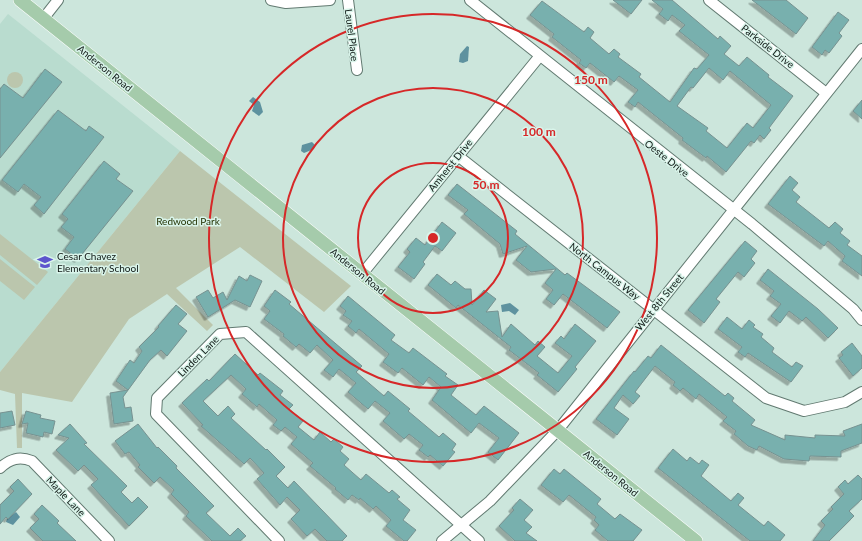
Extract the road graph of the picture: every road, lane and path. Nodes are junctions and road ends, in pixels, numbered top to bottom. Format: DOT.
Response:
graph roads {
  1 [pos="20,0"];
  2 [pos="58,0"];
  3 [pos="271,0"];
  4 [pos="330,0"];
  5 [pos="348,0"];
  6 [pos="470,0"];
  7 [pos="709,0"];
  8 [pos="43,19"];
  9 [pos="862,49"];
  10 [pos="539,57"];
  11 [pos="357,70"];
  12 [pos="826,93"];
  13 [pos="458,156"];
  14 [pos="733,210"];
  15 [pos="362,274"];
  16 [pos="653,309"];
  17 [pos="862,320"];
  18 [pos="862,392"];
  19 [pos="558,430"];
  20 [pos="0,468"];
  21 [pos="461,526"];
  22 [pos="109,541"];
  23 [pos="279,541"];
  24 [pos="442,541"];
  25 [pos="479,541"];
  26 [pos="696,541"];
  1 -- 8 [label="main road, Anderson Road"];
  2 -- 8 [label="street"];
  3 -- 4 [label="street"];
  5 -- 11 [label="street, Laurel Place"];
  6 -- 10 [label="street, Oeste Drive"];
  7 -- 12 [label="street, Parkside Drive"];
  8 -- 15 [label="main road, Anderson Road"];
  9 -- 12 [label="street, West 8th Street"];
  10 -- 13 [label="street, Amherst Drive"];
  10 -- 14 [label="street, Oeste Drive"];
  12 -- 14 [label="street, West 8th Street"];
  13 -- 15 [label="street, Amherst Drive"];
  13 -- 16 [label="street, North Campus Way"];
  14 -- 16 [label="street, West 8th Street"];
  14 -- 17 [label="street, Oeste Drive"];
  15 -- 19 [label="main road, Anderson Road"];
  16 -- 18 [label="street, North Campus Way"];
  16 -- 19 [label="street, West 8th Street"];
  19 -- 21 [label="street, West 8th Street"];
  19 -- 26 [label="main road, Anderson Road"];
  20 -- 22 [label="street, Maple Lane"];
  21 -- 23 [label="street, Linden Lane"];
  21 -- 24 [label="street, West 8th Street"];
  21 -- 25 [label="street, Linden Lane"];
}
